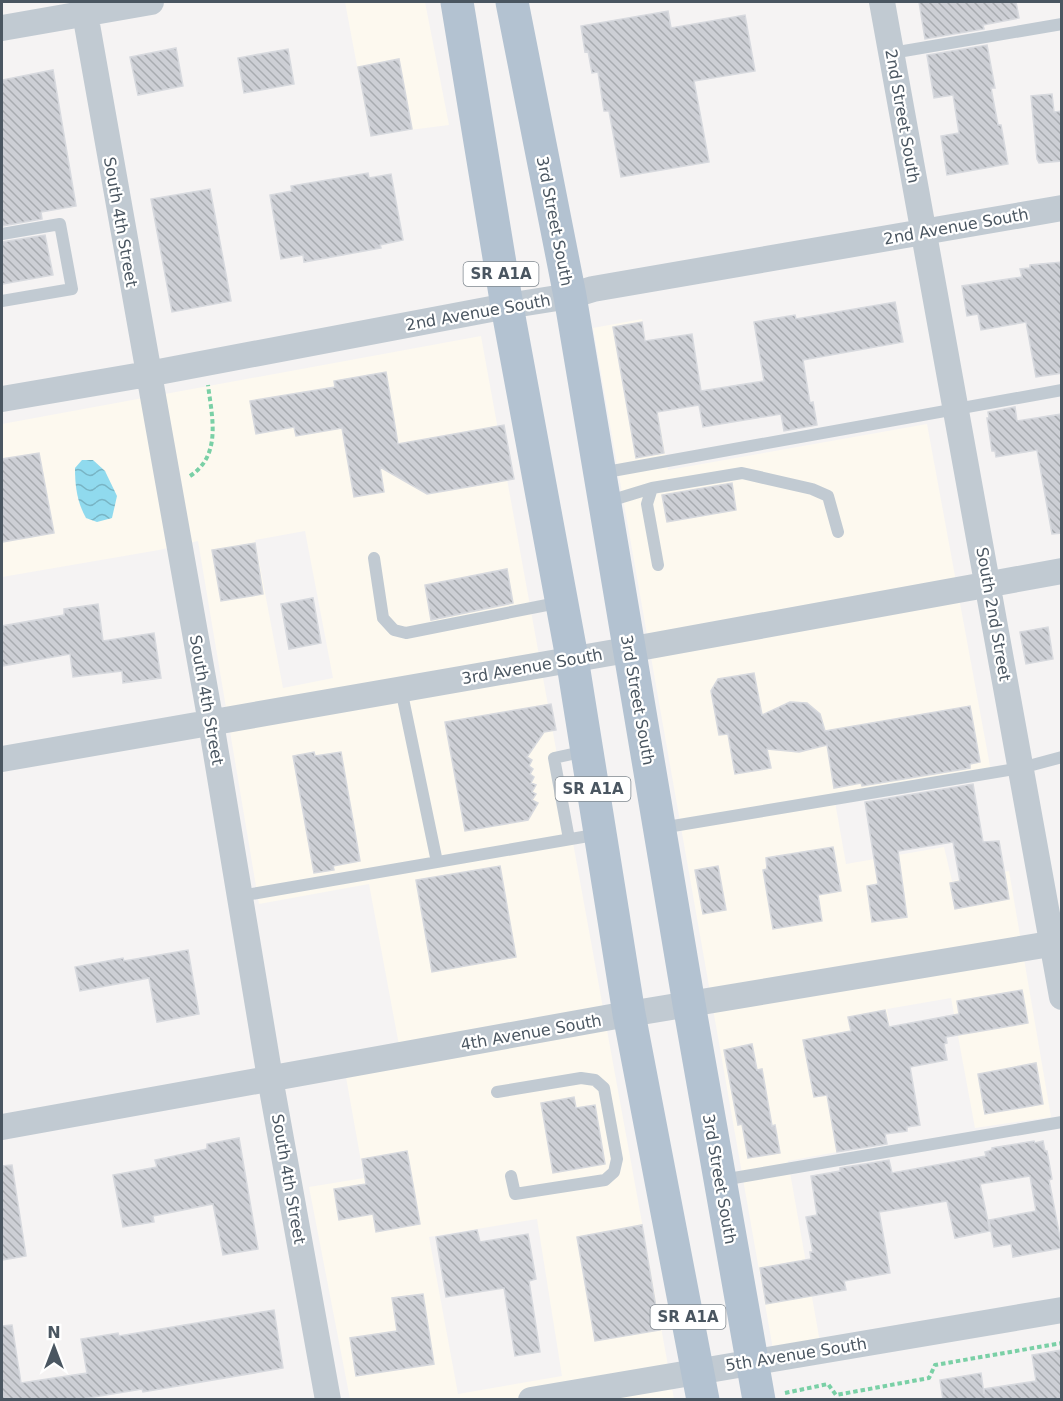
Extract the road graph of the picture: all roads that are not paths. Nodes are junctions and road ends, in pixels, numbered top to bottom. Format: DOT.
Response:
graph roads {
  1 [pos="151,2"];
  2 [pos="457,2"];
  3 [pos="512,2"];
  4 [pos="882,2"];
  5 [pos="84,7"];
  6 [pos="1062,24"];
  7 [pos="2,28"];
  8 [pos="892,53"];
  9 [pos="1062,208"];
  10 [pos="924,231"];
  11 [pos="2,234"];
  12 [pos="570,296"];
  13 [pos="2,301"];
  14 [pos="507,306"];
  15 [pos="148,374"];
  16 [pos="1062,390"];
  17 [pos="2,399"];
  18 [pos="957,409"];
  19 [pos="603,488"];
  20 [pos="652,488"];
  21 [pos="838,532"];
  22 [pos="374,558"];
  23 [pos="658,565"];
  24 [pos="1062,571"];
  25 [pos="988,584"];
  26 [pos="562,602"];
  27 [pos="630,649"];
  28 [pos="572,658"];
  29 [pos="401,689"];
  30 [pos="212,723"];
  31 [pos="1062,757"];
  32 [pos="2,759"];
  33 [pos="1021,768"];
  34 [pos="660,828"];
  35 [pos="585,836"];
  36 [pos="437,862"];
  37 [pos="240,896"];
  38 [pos="1057,943"];
  39 [pos="1062,997"];
  40 [pos="689,1004"];
  41 [pos="629,1014"];
  42 [pos="270,1078"];
  43 [pos="497,1092"];
  44 [pos="1062,1122"];
  45 [pos="2,1127"];
  46 [pos="511,1176"];
  47 [pos="721,1181"];
  48 [pos="1062,1310"];
  49 [pos="752,1361"];
  50 [pos="701,1385"];
  51 [pos="767,1397"];
  52 [pos="328,1400"];
  53 [pos="531,1400"];
  1 -- 5 [label="street"];
  2 -- 14 [label="main road, SR A1A"];
  3 -- 12 [label="main road, 3rd Street South / SR A1A"];
  4 -- 8 [label="street, 2nd Street South"];
  5 -- 7 [label="street"];
  5 -- 15 [label="street, South 4th Street"];
  6 -- 8 [label="lane"];
  8 -- 10 [label="street, 2nd Street South"];
  9 -- 10 [label="street, 2nd Avenue South"];
  10 -- 12 [label="street, 2nd Avenue South"];
  10 -- 18 [label="street, South 2nd Street"];
  11 -- 13 [label="lane"];
  12 -- 14 [label="street, 2nd Avenue South"];
  12 -- 19 [label="main road, 3rd Street South / SR A1A"];
  14 -- 15 [label="street, 2nd Avenue South"];
  14 -- 26 [label="main road, SR A1A"];
  15 -- 17 [label="street, 2nd Avenue South"];
  15 -- 30 [label="street, South 4th Street"];
  16 -- 18 [label="lane"];
  18 -- 19 [label="lane"];
  18 -- 25 [label="street, South 2nd Street"];
  19 -- 20 [label="lane"];
  19 -- 27 [label="main road, 3rd Street South / SR A1A"];
  20 -- 21 [label="lane"];
  20 -- 23 [label="lane"];
  22 -- 26 [label="lane"];
  24 -- 25 [label="street, 3rd Avenue South"];
  25 -- 27 [label="street, 3rd Avenue South"];
  25 -- 33 [label="street, South 2nd Street"];
  26 -- 28 [label="main road, SR A1A"];
  27 -- 28 [label="street, 3rd Avenue South"];
  27 -- 34 [label="main road, 3rd Street South / SR A1A"];
  28 -- 29 [label="street, 3rd Avenue South"];
  28 -- 35 [label="main road, SR A1A"];
  29 -- 30 [label="street, 3rd Avenue South"];
  29 -- 36 [label="lane"];
  30 -- 32 [label="street, 3rd Avenue South"];
  30 -- 37 [label="street, South 4th Street"];
  31 -- 33 [label="lane"];
  33 -- 34 [label="lane"];
  33 -- 38 [label="street, South 2nd Street"];
  34 -- 40 [label="main road, 3rd Street South / SR A1A"];
  35 -- 36 [label="lane"];
  35 -- 41 [label="main road, SR A1A"];
  36 -- 37 [label="lane"];
  37 -- 42 [label="street, South 4th Street"];
  38 -- 39 [label="street, South 2nd Street"];
  38 -- 40 [label="street, 4th Avenue South"];
  40 -- 41 [label="street, 4th Avenue South"];
  40 -- 47 [label="main road, 3rd Street South / SR A1A"];
  41 -- 42 [label="street, 4th Avenue South"];
  41 -- 50 [label="main road, SR A1A"];
  42 -- 45 [label="street, 4th Avenue South"];
  42 -- 52 [label="street, South 4th Street"];
  43 -- 46 [label="lane"];
  44 -- 47 [label="lane"];
  47 -- 49 [label="main road, 3rd Street South / SR A1A"];
  48 -- 49 [label="street, 5th Avenue South"];
  49 -- 50 [label="street, 5th Avenue South"];
  49 -- 51 [label="main road, 3rd Street South / SR A1A"];
  50 -- 53 [label="street, 5th Avenue South"];
}
